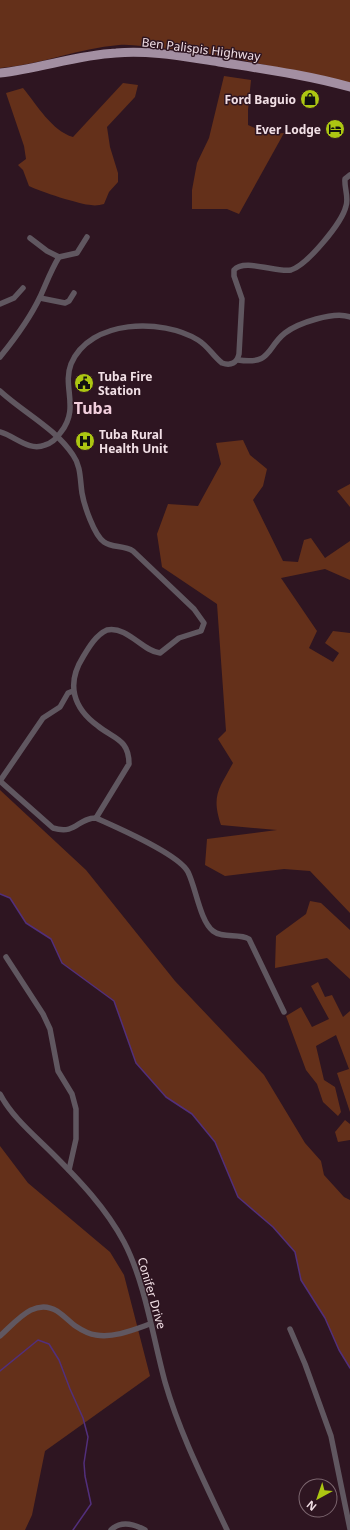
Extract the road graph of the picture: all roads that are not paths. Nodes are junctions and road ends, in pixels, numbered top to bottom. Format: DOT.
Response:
graph roads {
  1 [pos="0,73"];
  2 [pos="350,87"];
  3 [pos="350,175"];
  4 [pos="30,238"];
  5 [pos="87,238"];
  6 [pos="59,257"];
  7 [pos="23,288"];
  8 [pos="74,293"];
  9 [pos="40,298"];
  10 [pos="0,304"];
  11 [pos="350,317"];
  12 [pos="0,358"];
  13 [pos="238,360"];
  14 [pos="0,391"];
  15 [pos="0,432"];
  16 [pos="58,437"];
  17 [pos="73,691"];
  18 [pos="0,781"];
  19 [pos="96,818"];
  20 [pos="6,957"];
  21 [pos="284,1012"];
  22 [pos="0,1094"];
  23 [pos="69,1170"];
  24 [pos="150,1324"];
  25 [pos="290,1329"];
  26 [pos="0,1336"];
  27 [pos="350,1528"];
  28 [pos="111,1530"];
  29 [pos="145,1530"];
  30 [pos="227,1530"];
  1 -- 2 [label="main road, Ben Palispis Highway"];
  3 -- 13 [label="street"];
  4 -- 6 [label="street"];
  5 -- 6 [label="street"];
  6 -- 9 [label="street"];
  7 -- 10 [label="street"];
  8 -- 9 [label="street"];
  9 -- 12 [label="street"];
  11 -- 13 [label="street"];
  13 -- 16 [label="street"];
  14 -- 16 [label="street"];
  15 -- 16 [label="street"];
  16 -- 17 [label="street"];
  17 -- 18 [label="street"];
  17 -- 19 [label="street"];
  18 -- 19 [label="street"];
  19 -- 21 [label="street"];
  20 -- 23 [label="street"];
  22 -- 23 [label="street, Conifer Drive"];
  23 -- 24 [label="street, Conifer Drive"];
  24 -- 26 [label="street"];
  24 -- 30 [label="street, Conifer Drive"];
  25 -- 27 [label="street"];
  28 -- 29 [label="street"];
}
